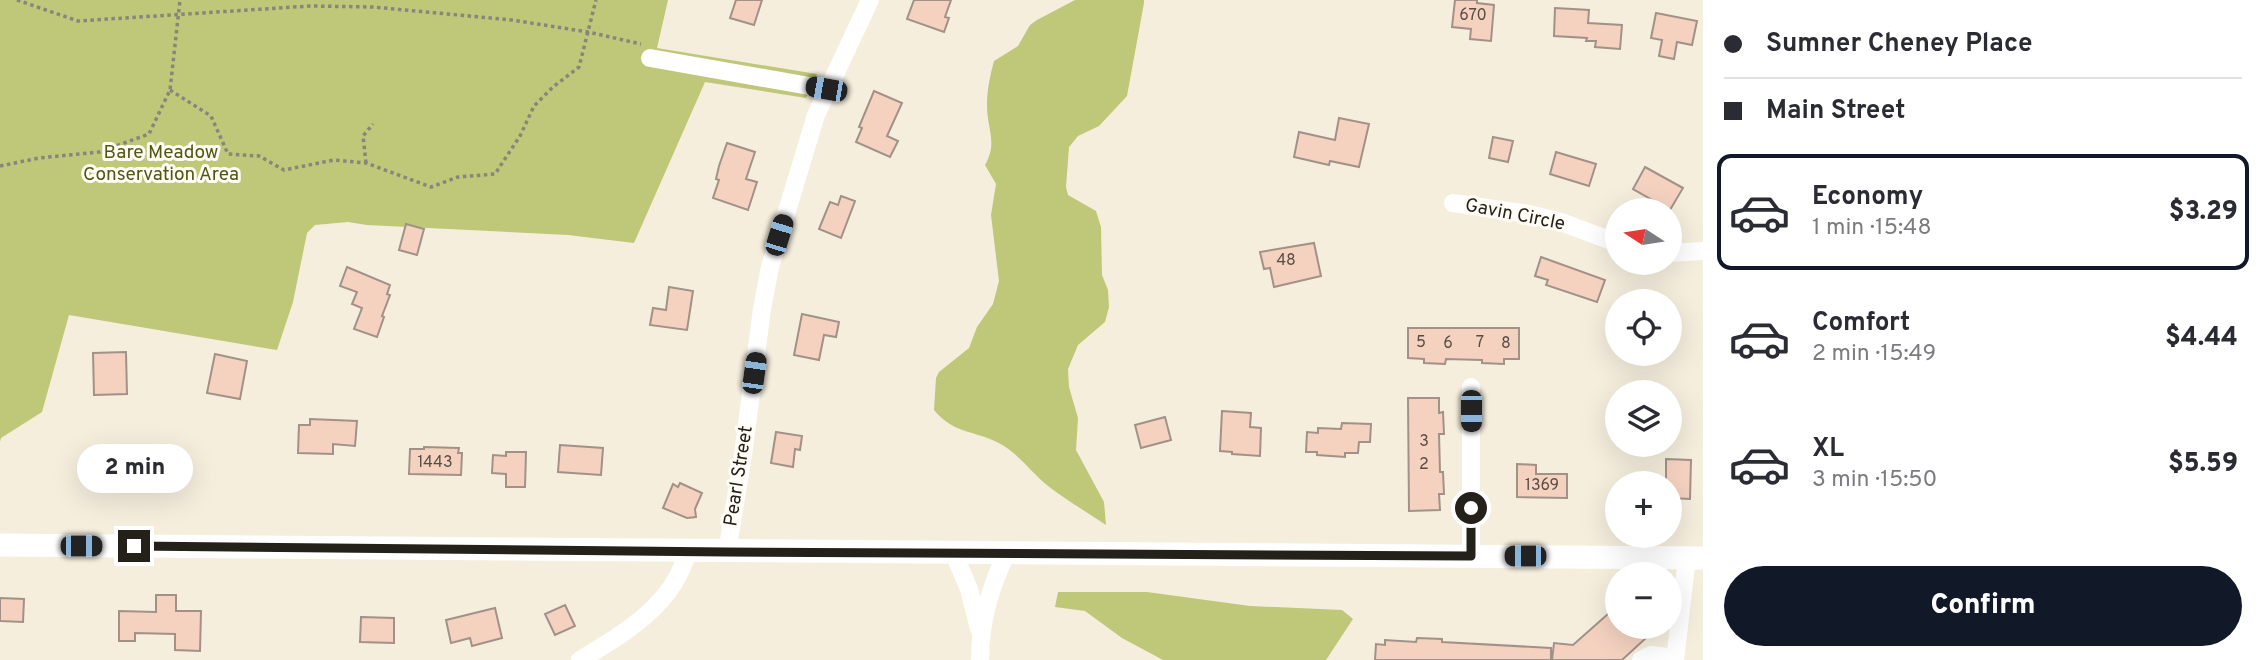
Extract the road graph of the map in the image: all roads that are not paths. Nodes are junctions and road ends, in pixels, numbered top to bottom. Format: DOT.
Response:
graph roads {
  1 [pos="870,0"];
  2 [pos="648,52"];
  3 [pos="826,89"];
  4 [pos="1453,203"];
  5 [pos="1605,238"];
  6 [pos="1703,251"];
  7 [pos="1682,252"];
  8 [pos="1471,387"];
  9 [pos="0,545"];
  10 [pos="687,552"];
  11 [pos="727,552"];
  12 [pos="953,552"];
  13 [pos="1006,552"];
  14 [pos="1471,556"];
  15 [pos="1695,558"];
  16 [pos="980,635"];
  17 [pos="1675,659"];
  18 [pos="580,660"];
  19 [pos="979,660"];
  20 [pos="1641,660"];
  1 -- 3 [label="street, Pearl Street"];
  2 -- 3 [label="street"];
  3 -- 11 [label="street, Pearl Street"];
  4 -- 5 [label="street, Gavin Circle"];
  6 -- 7 [label="street"];
  8 -- 14 [label="street"];
  9 -- 10 [label="main road"];
  10 -- 11 [label="main road"];
  10 -- 18 [label="street"];
  11 -- 12 [label="main road"];
  12 -- 13 [label="main road"];
  12 -- 16 [label="street"];
  13 -- 14 [label="main road"];
  13 -- 16 [label="street"];
  14 -- 15 [label="main road"];
  15 -- 17 [label="street"];
  16 -- 19 [label="street"];
  17 -- 20 [label="street"];
}
